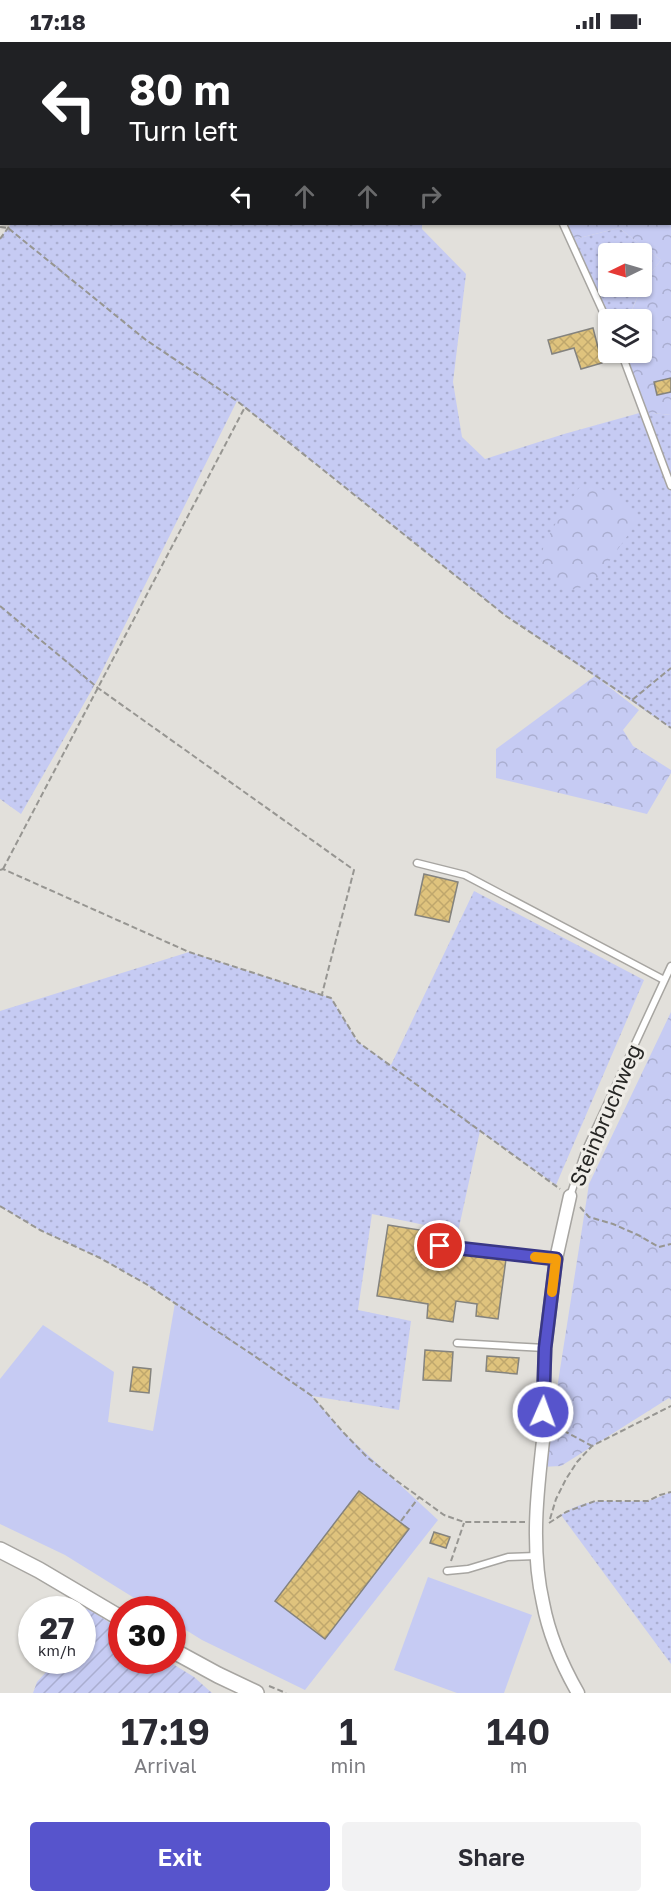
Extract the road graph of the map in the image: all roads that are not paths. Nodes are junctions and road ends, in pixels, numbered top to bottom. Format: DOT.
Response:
graph roads {
  1 [pos="562,225"];
  2 [pos="602,309"];
  3 [pos="625,363"];
  4 [pos="671,486"];
  5 [pos="417,863"];
  6 [pos="671,966"];
  7 [pos="664,980"];
  8 [pos="570,1196"];
  9 [pos="440,1246"];
  10 [pos="556,1259"];
  11 [pos="457,1343"];
  12 [pos="545,1348"];
  13 [pos="0,1550"];
  14 [pos="537,1556"];
  15 [pos="447,1571"];
  16 [pos="108,1611"];
  17 [pos="186,1659"];
  18 [pos="235,1689"];
  19 [pos="256,1693"];
  20 [pos="578,1693"];
  1 -- 2 [label="lane"];
  3 -- 4 [label="lane"];
  5 -- 7 [label="lane"];
  6 -- 7 [label="lane, Steinbruchweg"];
  7 -- 8 [label="lane, Steinbruchweg"];
  8 -- 10 [label="street, Steinbruchweg"];
  9 -- 10 [label="lane"];
  10 -- 12 [label="street, Steinbruchweg"];
  11 -- 12 [label="lane"];
  12 -- 14 [label="street, Steinbruchweg"];
  13 -- 16 [label="street"];
  14 -- 15 [label="lane"];
  14 -- 20 [label="street, Steinbruchweg"];
  17 -- 18 [label="street"];
  18 -- 19 [label="street"];
}
